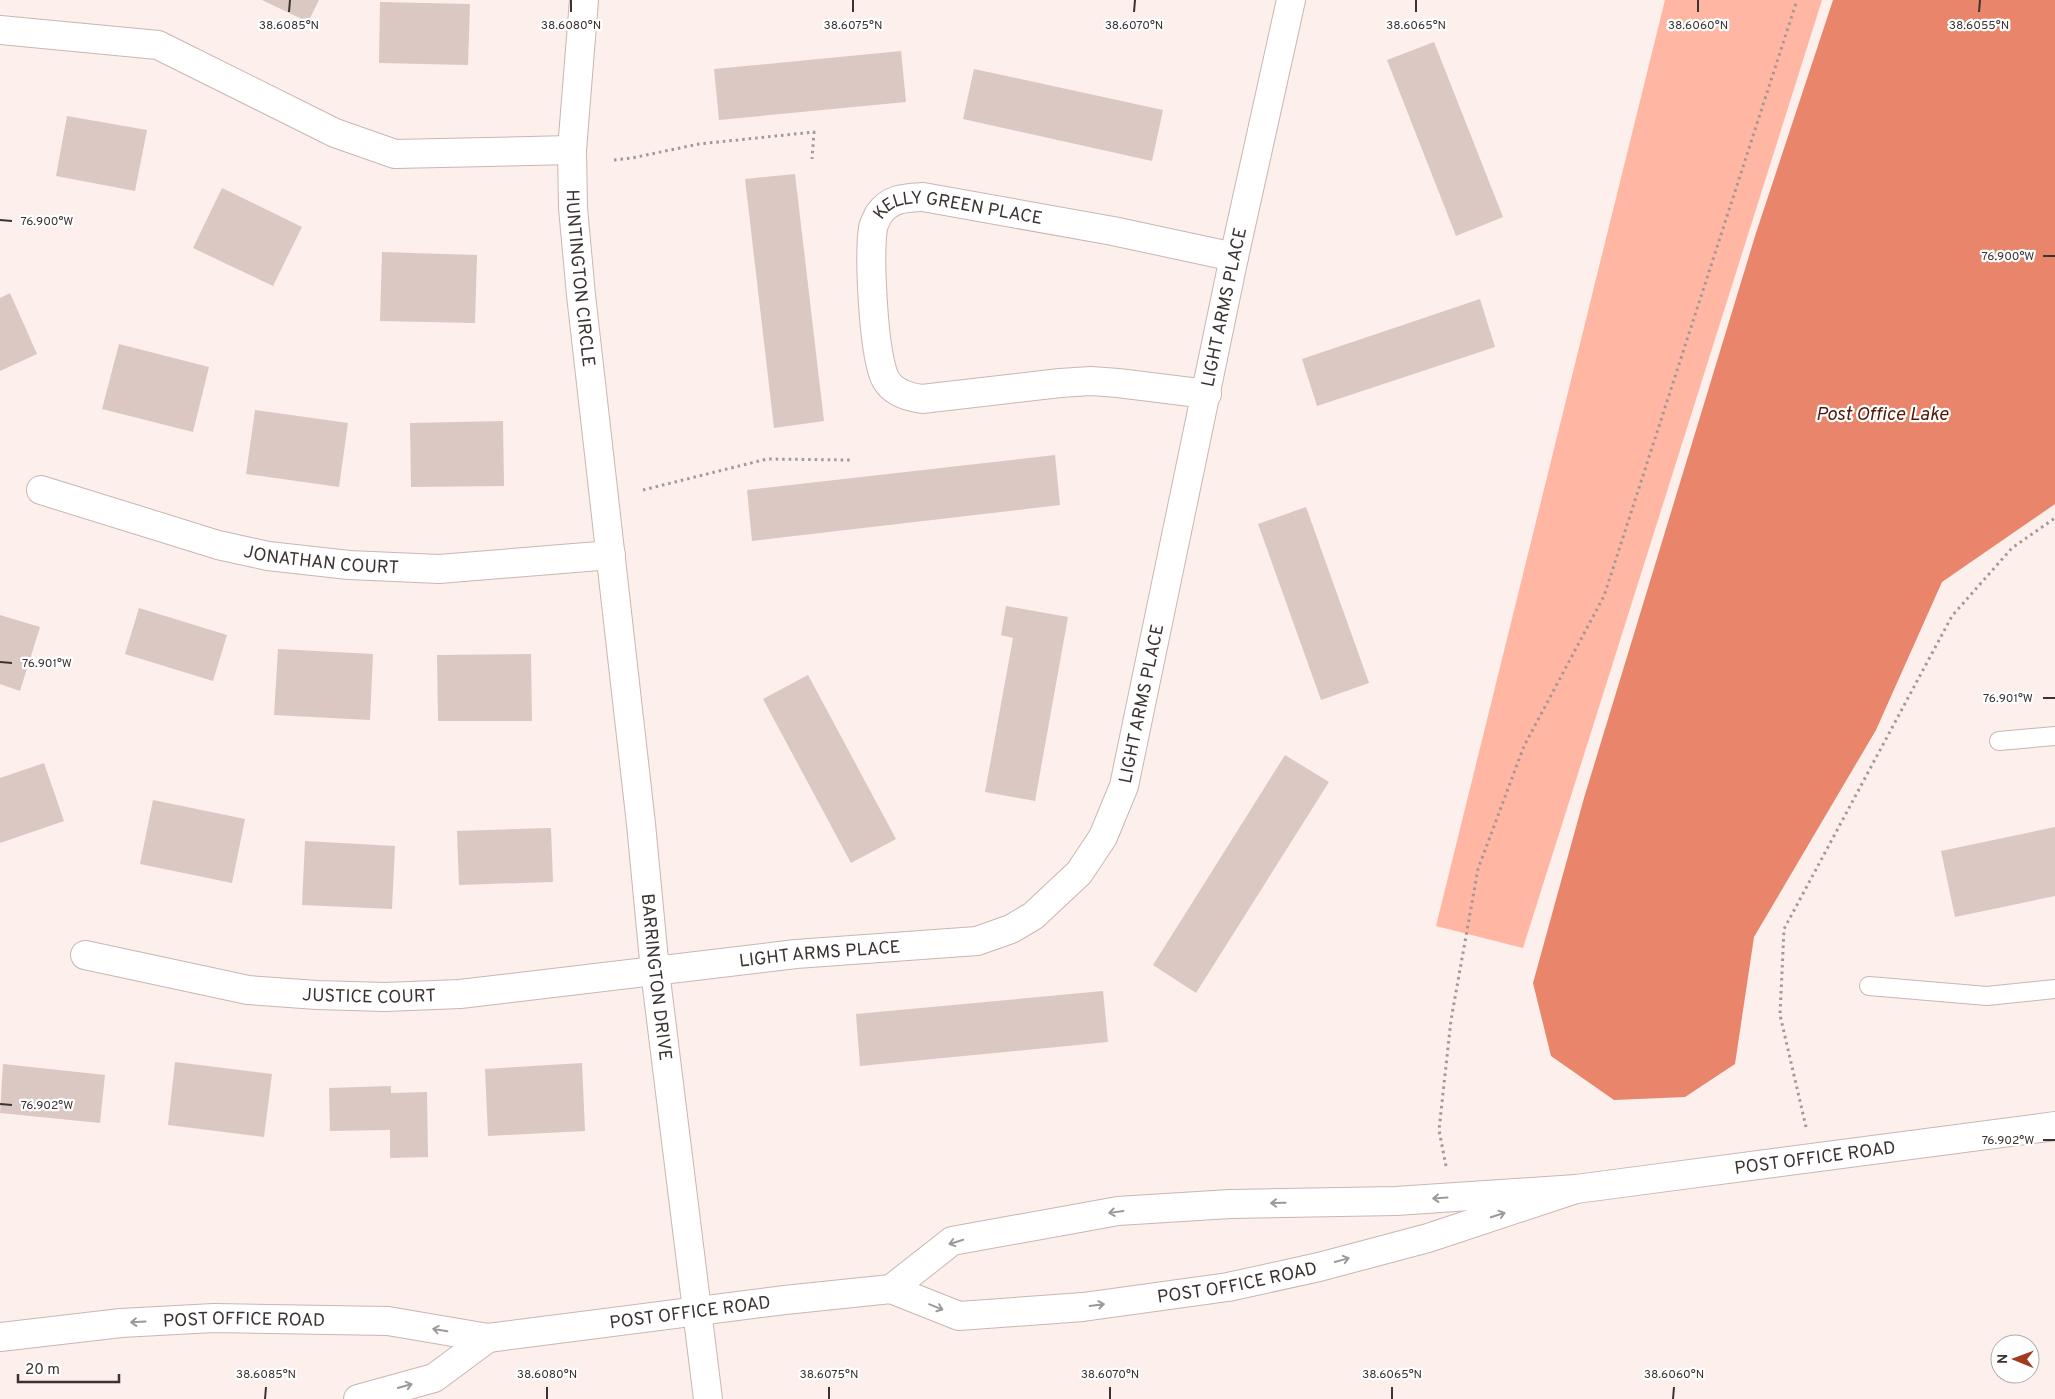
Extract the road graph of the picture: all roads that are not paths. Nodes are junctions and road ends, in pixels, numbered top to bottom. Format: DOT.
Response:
graph roads {
  1 [pos="584,0"];
  2 [pos="1290,4"];
  3 [pos="0,30"];
  4 [pos="572,150"];
  5 [pos="1234,256"];
  6 [pos="1207,394"];
  7 [pos="41,490"];
  8 [pos="611,556"];
  9 [pos="2055,736"];
  10 [pos="1999,742"];
  11 [pos="85,955"];
  12 [pos="655,971"];
  13 [pos="1869,986"];
  14 [pos="2055,989"];
  15 [pos="2055,1126"];
  16 [pos="1576,1189"];
  17 [pos="891,1289"];
  18 [pos="696,1312"];
  19 [pos="0,1337"];
  20 [pos="488,1338"];
  21 [pos="358,1399"];
  22 [pos="708,1399"];
  1 -- 4 [label="street, HUNTINGTON CIRCLE"];
  2 -- 5 [label="street, LIGHT ARMS PLACE"];
  3 -- 4 [label="street"];
  4 -- 8 [label="street, HUNTINGTON CIRCLE"];
  5 -- 6 [label="street, LIGHT ARMS PLACE"];
  5 -- 6 [label="street, KELLY GREEN PLACE"];
  6 -- 12 [label="street, LIGHT ARMS PLACE"];
  7 -- 8 [label="street, JONATHAN COURT"];
  8 -- 12 [label="street, BARRINGTON DRIVE"];
  9 -- 10 [label="lane"];
  11 -- 12 [label="street, JUSTICE COURT"];
  12 -- 18 [label="street, BARRINGTON DRIVE"];
  13 -- 14 [label="lane"];
  15 -- 16 [label="street, POST OFFICE ROAD"];
  16 -- 17 [label="street, POST OFFICE ROAD, one-way"];
  17 -- 16 [label="street, POST OFFICE ROAD, one-way"];
  17 -- 18 [label="street, POST OFFICE ROAD"];
  18 -- 20 [label="street, POST OFFICE ROAD"];
  18 -- 22 [label="street, BARRINGTON DRIVE"];
  20 -- 19 [label="street, POST OFFICE ROAD, one-way"];
  21 -- 20 [label="street, POST OFFICE ROAD, one-way"];
}
